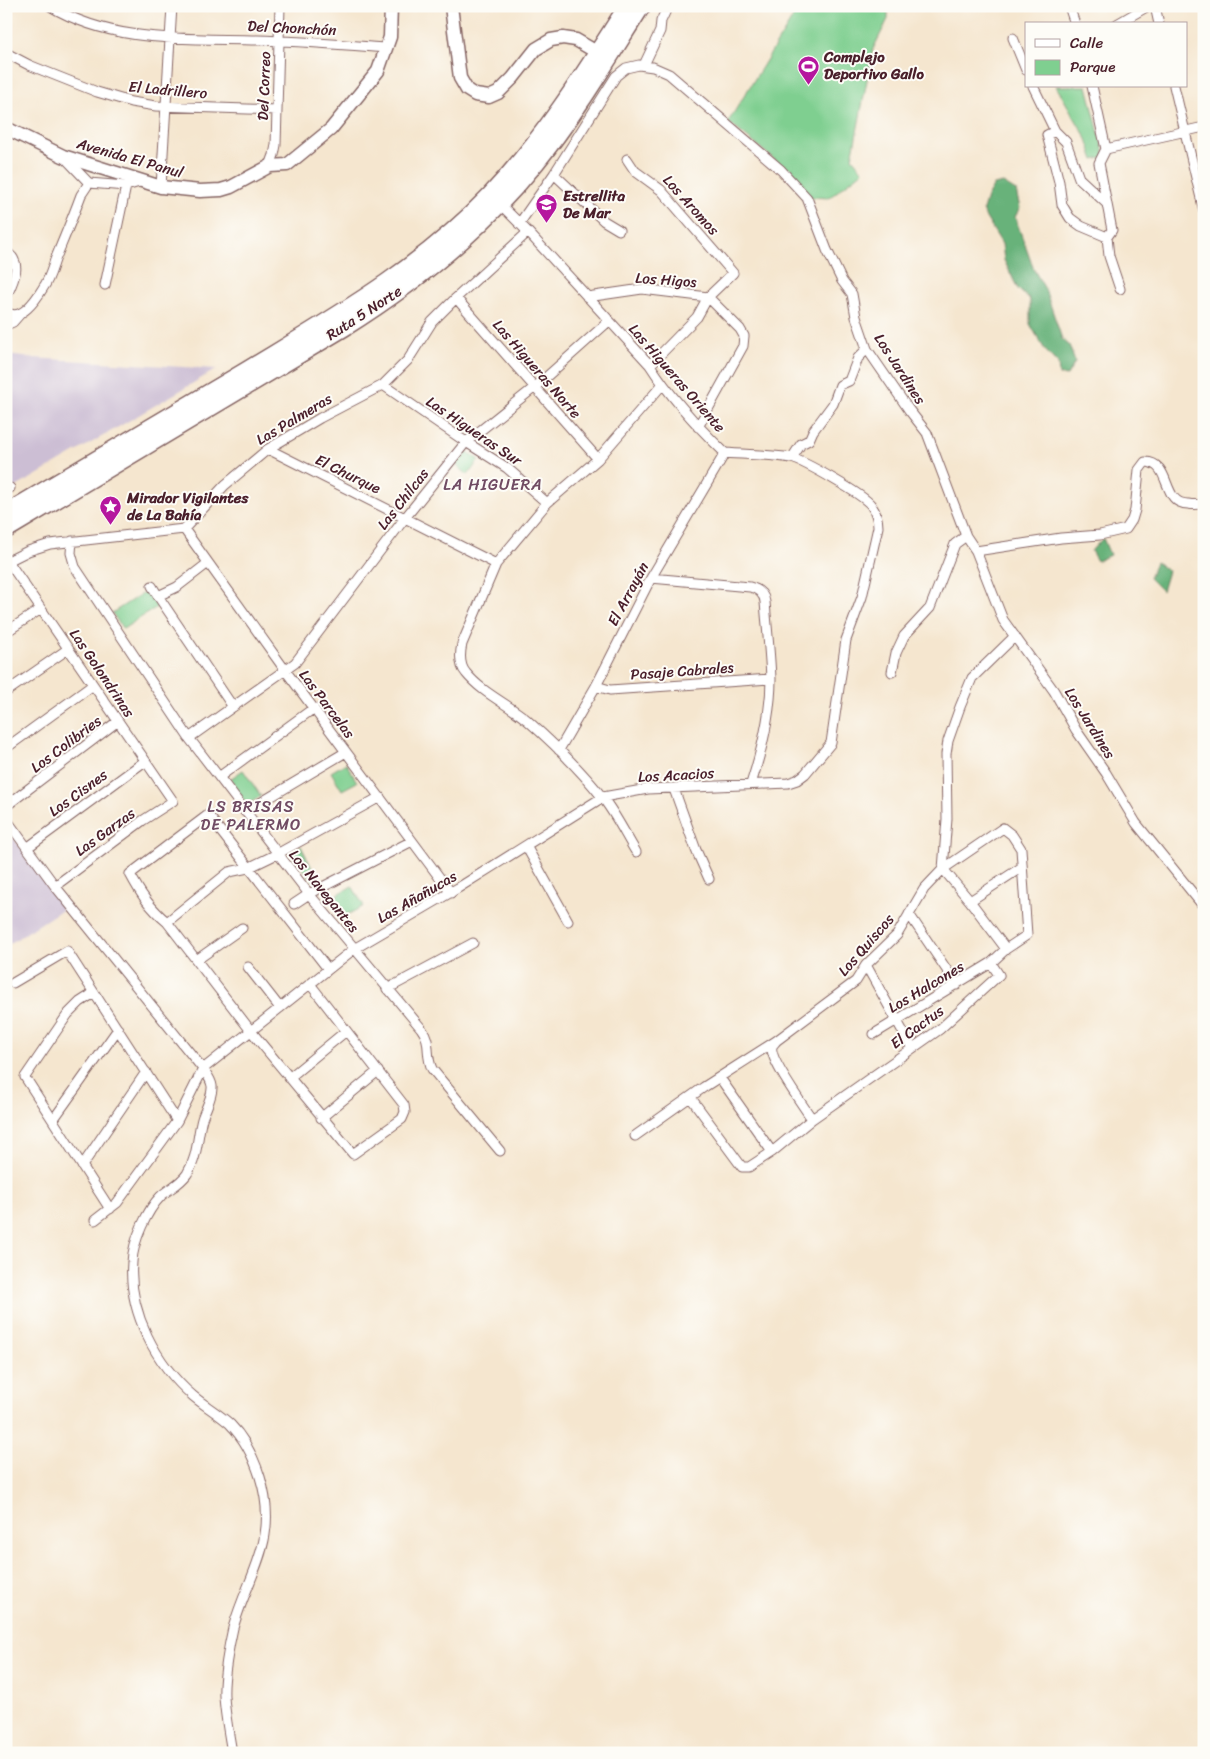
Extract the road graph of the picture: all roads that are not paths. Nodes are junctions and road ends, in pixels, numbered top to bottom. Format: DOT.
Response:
graph roads {
  1 [pos="50,6"];
  2 [pos="172,6"];
  3 [pos="280,6"];
  4 [pos="391,6"];
  5 [pos="451,6"];
  6 [pos="627,6"];
  7 [pos="642,6"];
  8 [pos="668,6"];
  9 [pos="1068,6"];
  10 [pos="1148,6"];
  11 [pos="1155,6"];
  12 [pos="1074,22"];
  13 [pos="1120,22"];
  14 [pos="1159,22"];
  15 [pos="170,37"];
  16 [pos="1013,38"];
  17 [pos="279,41"];
  18 [pos="387,48"];
  19 [pos="6,53"];
  20 [pos="603,55"];
  21 [pos="644,65"];
  22 [pos="1025,68"];
  23 [pos="1035,88"];
  24 [pos="1092,88"];
  25 [pos="1174,88"];
  26 [pos="166,106"];
  27 [pos="277,110"];
  28 [pos="1204,127"];
  29 [pos="6,128"];
  30 [pos="1055,131"];
  31 [pos="1184,132"];
  32 [pos="1106,149"];
  33 [pos="63,156"];
  34 [pos="627,159"];
  35 [pos="270,166"];
  36 [pos="554,174"];
  37 [pos="143,181"];
  38 [pos="1200,182"];
  39 [pos="89,183"];
  40 [pos="126,186"];
  41 [pos="161,187"];
  42 [pos="495,200"];
  43 [pos="1107,204"];
  44 [pos="1204,210"];
  45 [pos="519,224"];
  46 [pos="619,230"];
  47 [pos="528,232"];
  48 [pos="1107,237"];
  49 [pos="6,252"];
  50 [pos="105,286"];
  51 [pos="1120,289"];
  52 [pos="6,297"];
  53 [pos="587,297"];
  54 [pos="708,297"];
  55 [pos="456,298"];
  56 [pos="6,310"];
  57 [pos="20,314"];
  58 [pos="609,321"];
  59 [pos="6,325"];
  60 [pos="867,349"];
  61 [pos="650,365"];
  62 [pos="383,385"];
  63 [pos="662,385"];
  64 [pos="535,387"];
  65 [pos="698,427"];
  66 [pos="466,442"];
  67 [pos="268,449"];
  68 [pos="725,453"];
  69 [pos="792,458"];
  70 [pos="598,459"];
  71 [pos="547,503"];
  72 [pos="1204,503"];
  73 [pos="6,513"];
  74 [pos="405,518"];
  75 [pos="184,529"];
  76 [pos="6,530"];
  77 [pos="966,536"];
  78 [pos="72,541"];
  79 [pos="976,551"];
  80 [pos="7,562"];
  81 [pos="208,563"];
  82 [pos="496,564"];
  83 [pos="651,578"];
  84 [pos="152,586"];
  85 [pos="158,596"];
  86 [pos="41,608"];
  87 [pos="6,632"];
  88 [pos="1015,636"];
  89 [pos="68,649"];
  90 [pos="285,670"];
  91 [pos="892,672"];
  92 [pos="771,679"];
  93 [pos="93,684"];
  94 [pos="596,686"];
  95 [pos="6,692"];
  96 [pos="233,707"];
  97 [pos="314,708"];
  98 [pos="118,722"];
  99 [pos="189,738"];
  100 [pos="6,748"];
  101 [pos="559,750"];
  102 [pos="346,752"];
  103 [pos="145,761"];
  104 [pos="219,777"];
  105 [pos="751,784"];
  106 [pos="674,789"];
  107 [pos="603,797"];
  108 [pos="380,798"];
  109 [pos="173,801"];
  110 [pos="6,806"];
  111 [pos="245,812"];
  112 [pos="6,818"];
  113 [pos="412,841"];
  114 [pos="526,846"];
  115 [pos="27,848"];
  116 [pos="636,852"];
  117 [pos="277,854"];
  118 [pos="1022,867"];
  119 [pos="248,868"];
  120 [pos="943,869"];
  121 [pos="709,879"];
  122 [pos="55,886"];
  123 [pos="451,893"];
  124 [pos="309,894"];
  125 [pos="970,901"];
  126 [pos="294,904"];
  127 [pos="1204,907"];
  128 [pos="910,914"];
  129 [pos="568,921"];
  130 [pos="167,922"];
  131 [pos="242,928"];
  132 [pos="473,943"];
  133 [pos="354,949"];
  134 [pos="1006,949"];
  135 [pos="198,960"];
  136 [pos="991,963"];
  137 [pos="866,965"];
  138 [pos="248,967"];
  139 [pos="328,969"];
  140 [pos="13,983"];
  141 [pos="310,984"];
  142 [pos="956,985"];
  143 [pos="387,988"];
  144 [pos="94,993"];
  145 [pos="280,1008"];
  146 [pos="897,1021"];
  147 [pos="118,1029"];
  148 [pos="251,1031"];
  149 [pos="346,1031"];
  150 [pos="874,1034"];
  151 [pos="776,1040"];
  152 [pos="912,1048"];
  153 [pos="203,1069"];
  154 [pos="378,1071"];
  155 [pos="146,1072"];
  156 [pos="288,1078"];
  157 [pos="720,1078"];
  158 [pos="691,1098"];
  159 [pos="321,1118"];
  160 [pos="812,1119"];
  161 [pos="53,1120"];
  162 [pos="177,1121"];
  163 [pos="635,1136"];
  164 [pos="500,1151"];
  165 [pos="772,1152"];
  166 [pos="82,1166"];
  167 [pos="110,1209"];
  168 [pos="95,1220"];
  169 [pos="232,1753"];
  1 -- 15 [label="street, Del Chonchón"];
  2 -- 15 [label="street"];
  3 -- 17 [label="street, Del Correo"];
  4 -- 18 [label="street, Avenida El Panul"];
  5 -- 20 [label="street"];
  6 -- 20 [label="highway, Ruta 5 Norte"];
  7 -- 20 [label="highway, Ruta 5 Norte"];
  8 -- 21 [label="street"];
  9 -- 12 [label="street"];
  10 -- 13 [label="street"];
  11 -- 14 [label="street"];
  15 -- 17 [label="street, Del Chonchón"];
  15 -- 26 [label="street"];
  16 -- 22 [label="street"];
  17 -- 18 [label="street, Del Chonchón"];
  17 -- 27 [label="street, Del Correo"];
  18 -- 35 [label="street, Avenida El Panul"];
  19 -- 26 [label="street, El Ladrillero"];
  20 -- 42 [label="highway, Ruta 5 Norte"];
  21 -- 36 [label="street"];
  21 -- 60 [label="street, Los Jardines"];
  23 -- 30 [label="street"];
  24 -- 32 [label="street"];
  25 -- 31 [label="street"];
  26 -- 27 [label="street, El Ladrillero"];
  26 -- 41 [label="street"];
  27 -- 35 [label="street, Del Correo"];
  28 -- 31 [label="street"];
  29 -- 33 [label="street, Avenida El Panul"];
  30 -- 43 [label="street"];
  30 -- 48 [label="street"];
  31 -- 32 [label="street"];
  31 -- 38 [label="street"];
  32 -- 43 [label="street"];
  33 -- 37 [label="street, Avenida El Panul"];
  33 -- 39 [label="street"];
  34 -- 54 [label="street, Los Aromos"];
  35 -- 41 [label="street, Avenida El Panul"];
  36 -- 45 [label="street"];
  36 -- 46 [label="street"];
  37 -- 40 [label="street"];
  37 -- 41 [label="street, Avenida El Panul"];
  38 -- 44 [label="street"];
  39 -- 40 [label="street"];
  39 -- 57 [label="street"];
  40 -- 50 [label="street"];
  42 -- 45 [label="street, Las Higueras Oriente"];
  42 -- 73 [label="highway, Ruta 5 Norte"];
  42 -- 76 [label="highway, Ruta 5 Norte"];
  43 -- 48 [label="street"];
  45 -- 47 [label="street, Las Higueras Oriente"];
  47 -- 53 [label="street, Las Higueras Oriente"];
  47 -- 55 [label="street, Las Palmeras"];
  48 -- 51 [label="street"];
  49 -- 52 [label="street"];
  53 -- 54 [label="street, Los Higos"];
  53 -- 58 [label="street, Las Higueras Oriente"];
  54 -- 61 [label="street"];
  54 -- 65 [label="street, Los Higos"];
  55 -- 62 [label="street, Las Palmeras"];
  55 -- 64 [label="street, Las Higueras Norte"];
  56 -- 57 [label="street"];
  57 -- 59 [label="street"];
  58 -- 61 [label="street, Las Higueras Oriente"];
  58 -- 64 [label="street, Las Chilcas"];
  60 -- 69 [label="street"];
  60 -- 77 [label="street, Los Jardines"];
  61 -- 63 [label="street, Las Higueras Oriente"];
  62 -- 66 [label="street, Las Higueras Sur"];
  62 -- 67 [label="street, Las Palmeras"];
  63 -- 65 [label="street, Las Higueras Oriente"];
  63 -- 70 [label="street"];
  64 -- 66 [label="street, Las Chilcas"];
  64 -- 70 [label="street, Las Higueras Norte"];
  65 -- 68 [label="street, Las Higueras Oriente"];
  66 -- 71 [label="street, Las Higueras Sur"];
  66 -- 74 [label="street, Las Chilcas"];
  67 -- 74 [label="street, El Churque"];
  67 -- 75 [label="street, Las Palmeras"];
  68 -- 69 [label="street, Las Higueras Oriente"];
  68 -- 83 [label="street, El Arrayán"];
  69 -- 105 [label="street, Las Higueras Oriente"];
  70 -- 71 [label="street"];
  71 -- 82 [label="street"];
  72 -- 79 [label="street"];
  74 -- 82 [label="street, El Churque"];
  74 -- 90 [label="street, Las Chilcas"];
  75 -- 78 [label="street"];
  75 -- 81 [label="street, Las Parcelas"];
  77 -- 79 [label="street, Los Jardines"];
  77 -- 91 [label="street"];
  78 -- 80 [label="street"];
  78 -- 99 [label="street, Los Navegantes"];
  79 -- 88 [label="street, Los Jardines"];
  80 -- 86 [label="street, Las Golondrinas"];
  81 -- 85 [label="street"];
  81 -- 90 [label="street, Las Parcelas"];
  82 -- 101 [label="street"];
  83 -- 92 [label="street"];
  83 -- 94 [label="street, El Arrayán"];
  84 -- 85 [label="street"];
  85 -- 96 [label="street"];
  86 -- 87 [label="street"];
  86 -- 89 [label="street, Las Golondrinas"];
  88 -- 120 [label="street"];
  88 -- 127 [label="street, Los Jardines"];
  89 -- 93 [label="street, Las Golondrinas"];
  89 -- 95 [label="street"];
  90 -- 96 [label="street, Las Chilcas"];
  90 -- 97 [label="street, Las Parcelas"];
  92 -- 94 [label="street, Pasaje Cabrales"];
  92 -- 105 [label="street"];
  93 -- 98 [label="street, Las Golondrinas"];
  93 -- 100 [label="street"];
  94 -- 101 [label="street, El Arrayán"];
  96 -- 99 [label="street, Las Chilcas"];
  97 -- 102 [label="street, Las Parcelas"];
  97 -- 104 [label="street"];
  98 -- 103 [label="street, Las Golondrinas"];
  98 -- 110 [label="street, Los Colibries"];
  99 -- 104 [label="street, Los Navegantes"];
  101 -- 107 [label="street"];
  102 -- 108 [label="street, Las Parcelas"];
  102 -- 111 [label="street"];
  103 -- 109 [label="street, Las Golondrinas"];
  103 -- 115 [label="street, Los Cisnes"];
  104 -- 111 [label="street, Los Navegantes"];
  105 -- 106 [label="street, Los Acacios"];
  106 -- 107 [label="street, Los Acacios"];
  106 -- 121 [label="street"];
  107 -- 114 [label="street, Las Añañucas"];
  107 -- 116 [label="street"];
  108 -- 113 [label="street, Las Parcelas"];
  108 -- 117 [label="street"];
  109 -- 122 [label="street, Las Garzas"];
  111 -- 117 [label="street, Los Navegantes"];
  112 -- 115 [label="street"];
  113 -- 123 [label="street, Las Parcelas"];
  113 -- 124 [label="street"];
  114 -- 123 [label="street, Las Añañucas"];
  114 -- 129 [label="street"];
  115 -- 122 [label="street"];
  117 -- 119 [label="street"];
  117 -- 124 [label="street, Los Navegantes"];
  118 -- 120 [label="street, Los Quiscos"];
  118 -- 125 [label="street"];
  118 -- 134 [label="street"];
  119 -- 130 [label="street"];
  119 -- 130 [label="street"];
  119 -- 139 [label="street"];
  120 -- 125 [label="street"];
  120 -- 128 [label="street, Los Quiscos"];
  122 -- 153 [label="street"];
  123 -- 133 [label="street, Las Añañucas"];
  124 -- 126 [label="street"];
  124 -- 133 [label="street, Los Navegantes"];
  125 -- 134 [label="street"];
  128 -- 137 [label="street, Los Quiscos"];
  128 -- 142 [label="street"];
  130 -- 135 [label="street"];
  131 -- 135 [label="street"];
  132 -- 143 [label="street"];
  133 -- 139 [label="street, Las Añañucas"];
  133 -- 143 [label="street, Los Navegantes"];
  134 -- 136 [label="street"];
  135 -- 148 [label="street"];
  136 -- 142 [label="street, Los Halcones"];
  136 -- 152 [label="street, El Cactus"];
  137 -- 146 [label="street"];
  137 -- 151 [label="street, Los Quiscos"];
  138 -- 145 [label="street"];
  139 -- 141 [label="street, Las Añañucas"];
  140 -- 144 [label="street"];
  141 -- 145 [label="street, Las Añañucas"];
  141 -- 149 [label="street"];
  142 -- 146 [label="street, Los Halcones"];
  143 -- 164 [label="street, Los Navegantes"];
  144 -- 147 [label="street"];
  144 -- 161 [label="street"];
  145 -- 148 [label="street, Las Añañucas"];
  146 -- 150 [label="street, Los Halcones"];
  146 -- 152 [label="street"];
  147 -- 155 [label="street"];
  147 -- 161 [label="street"];
  148 -- 153 [label="street, Las Añañucas"];
  148 -- 156 [label="street"];
  149 -- 154 [label="street"];
  149 -- 156 [label="street"];
  151 -- 157 [label="street, Los Quiscos"];
  151 -- 160 [label="street"];
  152 -- 160 [label="street, El Cactus"];
  153 -- 162 [label="street, Las Añañucas"];
  153 -- 169 [label="street"];
  154 -- 159 [label="street"];
  154 -- 159 [label="street"];
  155 -- 162 [label="street"];
  155 -- 166 [label="street"];
  156 -- 159 [label="street"];
  157 -- 158 [label="street, Los Quiscos"];
  157 -- 165 [label="street"];
  158 -- 163 [label="street, Los Quiscos"];
  158 -- 165 [label="street, El Cactus"];
  160 -- 165 [label="street, El Cactus"];
  161 -- 166 [label="street"];
  162 -- 167 [label="street, Las Añañucas"];
  166 -- 167 [label="street"];
  167 -- 168 [label="street, Las Añañucas"];
}
